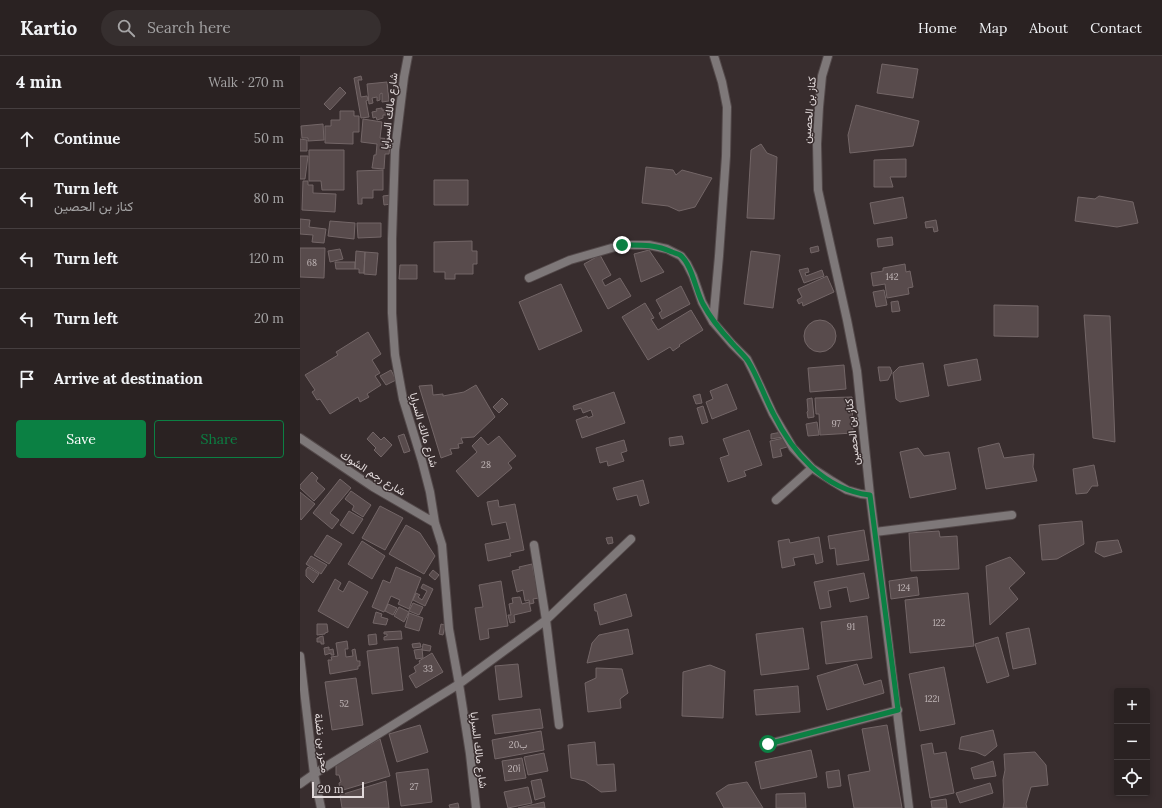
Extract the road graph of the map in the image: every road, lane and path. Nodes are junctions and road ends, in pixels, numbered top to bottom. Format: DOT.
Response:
graph roads {
  1 [pos="408,56"];
  2 [pos="714,56"];
  3 [pos="828,56"];
  4 [pos="529,278"];
  5 [pos="713,322"];
  6 [pos="300,438"];
  7 [pos="812,468"];
  8 [pos="870,495"];
  9 [pos="776,500"];
  10 [pos="1012,515"];
  11 [pos="435,524"];
  12 [pos="875,532"];
  13 [pos="631,539"];
  14 [pos="534,545"];
  15 [pos="546,620"];
  16 [pos="300,656"];
  17 [pos="301,669"];
  18 [pos="459,684"];
  19 [pos="898,710"];
  20 [pos="559,725"];
  21 [pos="768,744"];
  22 [pos="314,774"];
  23 [pos="300,784"];
  24 [pos="321,808"];
  25 [pos="476,808"];
  26 [pos="909,808"];
  1 -- 11 [label="street, شارع مالك السرايا"];
  2 -- 5 [label="street"];
  3 -- 8 [label="street, كناز بن الحصين"];
  4 -- 5 [label="street"];
  5 -- 7 [label="street"];
  6 -- 11 [label="street, شارع رجم الشوك"];
  7 -- 8 [label="street"];
  7 -- 9 [label="street"];
  8 -- 12 [label="street, كناز بن الحصين"];
  10 -- 12 [label="street"];
  11 -- 18 [label="street, شارع مالك السرايا"];
  12 -- 19 [label="street, كناز بن الحصين"];
  13 -- 15 [label="street"];
  14 -- 15 [label="street"];
  15 -- 18 [label="street"];
  15 -- 20 [label="street"];
  16 -- 17 [label="street, محرز بن نضلة"];
  17 -- 22 [label="street, محرز بن نضلة"];
  18 -- 22 [label="street"];
  18 -- 25 [label="street, شارع مالك السرايا"];
  19 -- 21 [label="street"];
  19 -- 26 [label="street, كناز بن الحصين"];
  22 -- 23 [label="street"];
  22 -- 24 [label="street, محرز بن نضلة"];
}
